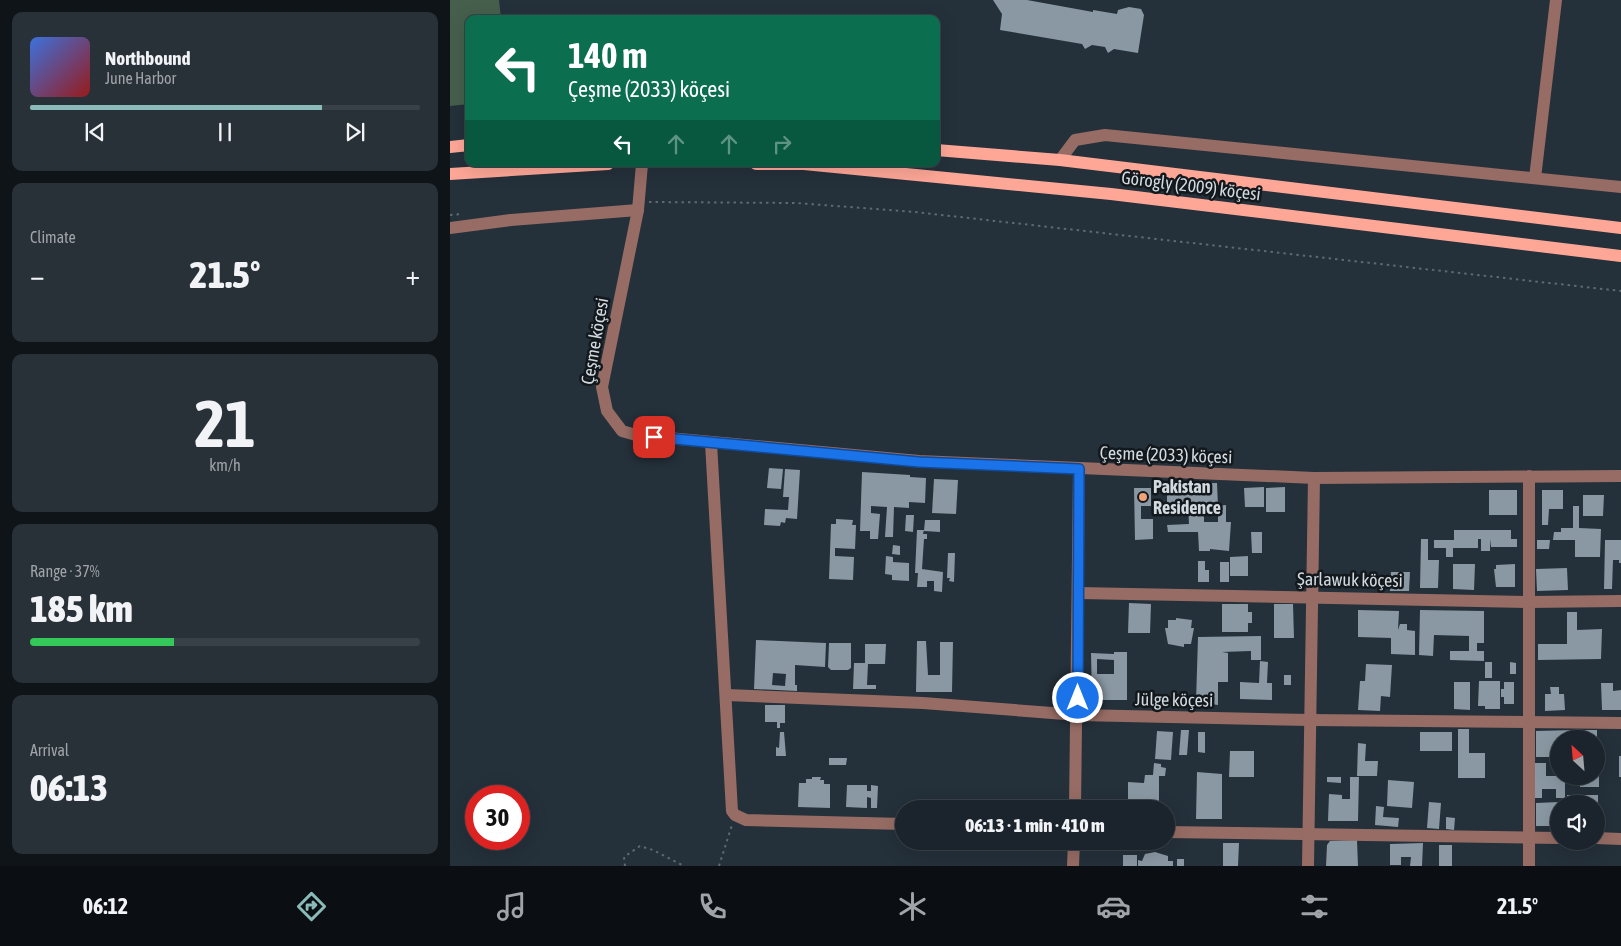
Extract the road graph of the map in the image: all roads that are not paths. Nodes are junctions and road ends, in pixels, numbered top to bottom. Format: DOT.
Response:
graph roads {
  1 [pos="1556,0"];
  2 [pos="465,145"];
  3 [pos="450,147"];
  4 [pos="940,150"];
  5 [pos="1060,160"];
  6 [pos="561,167"];
  7 [pos="642,167"];
  8 [pos="835,167"];
  9 [pos="450,174"];
  10 [pos="1535,178"];
  11 [pos="1621,187"];
  12 [pos="638,206"];
  13 [pos="450,228"];
  14 [pos="1621,228"];
  15 [pos="1621,256"];
  16 [pos="711,443"];
  17 [pos="1079,469"];
  18 [pos="1529,476"];
  19 [pos="1621,476"];
  20 [pos="1314,478"];
  21 [pos="1078,593"];
  22 [pos="1312,596"];
  23 [pos="1621,601"];
  24 [pos="1528,602"];
  25 [pos="727,695"];
  26 [pos="1078,715"];
  27 [pos="1310,720"];
  28 [pos="1528,723"];
  29 [pos="1621,723"];
  30 [pos="1075,800"];
  31 [pos="895,824"];
  32 [pos="1175,832"];
  33 [pos="1308,832"];
  34 [pos="1529,837"];
  35 [pos="1550,838"];
  36 [pos="1605,838"];
  37 [pos="1621,838"];
  38 [pos="1074,850"];
  39 [pos="1073,866"];
  40 [pos="1308,866"];
  41 [pos="1529,866"];
  1 -- 10 [label="street"];
  2 -- 3 [label="main road"];
  4 -- 5 [label="main road, Görogly (2009) köçesi"];
  5 -- 10 [label="street"];
  5 -- 14 [label="main road, Görogly (2009) köçesi"];
  6 -- 9 [label="main road"];
  7 -- 12 [label="street, Çeşme köçesi"];
  8 -- 15 [label="main road, Görogly (2009) köçesi"];
  10 -- 11 [label="street"];
  12 -- 13 [label="street"];
  12 -- 16 [label="street, Çeşme köçesi"];
  16 -- 17 [label="street, Çeşme (2033) köçesi"];
  16 -- 25 [label="street"];
  17 -- 20 [label="street, Çeşme (2033) köçesi"];
  17 -- 21 [label="street"];
  18 -- 19 [label="street, Çeşme (2033) köçesi"];
  18 -- 20 [label="street, Çeşme (2033) köçesi"];
  18 -- 24 [label="street"];
  20 -- 22 [label="street"];
  21 -- 22 [label="street, Şarlawuk köçesi"];
  21 -- 26 [label="street"];
  22 -- 24 [label="street, Şarlawuk köçesi"];
  22 -- 27 [label="street"];
  23 -- 24 [label="street, Şarlawuk köçesi"];
  24 -- 28 [label="street"];
  25 -- 26 [label="street, Jülge köçesi"];
  25 -- 31 [label="street"];
  26 -- 27 [label="street, Jülge köçesi"];
  26 -- 30 [label="street"];
  27 -- 28 [label="street, Jülge köçesi"];
  27 -- 33 [label="street"];
  28 -- 29 [label="street, Jülge köçesi"];
  28 -- 34 [label="street"];
  32 -- 33 [label="street"];
  33 -- 34 [label="street"];
  33 -- 40 [label="street"];
  34 -- 35 [label="street"];
  34 -- 41 [label="street"];
  36 -- 37 [label="street"];
  38 -- 39 [label="street"];
}
